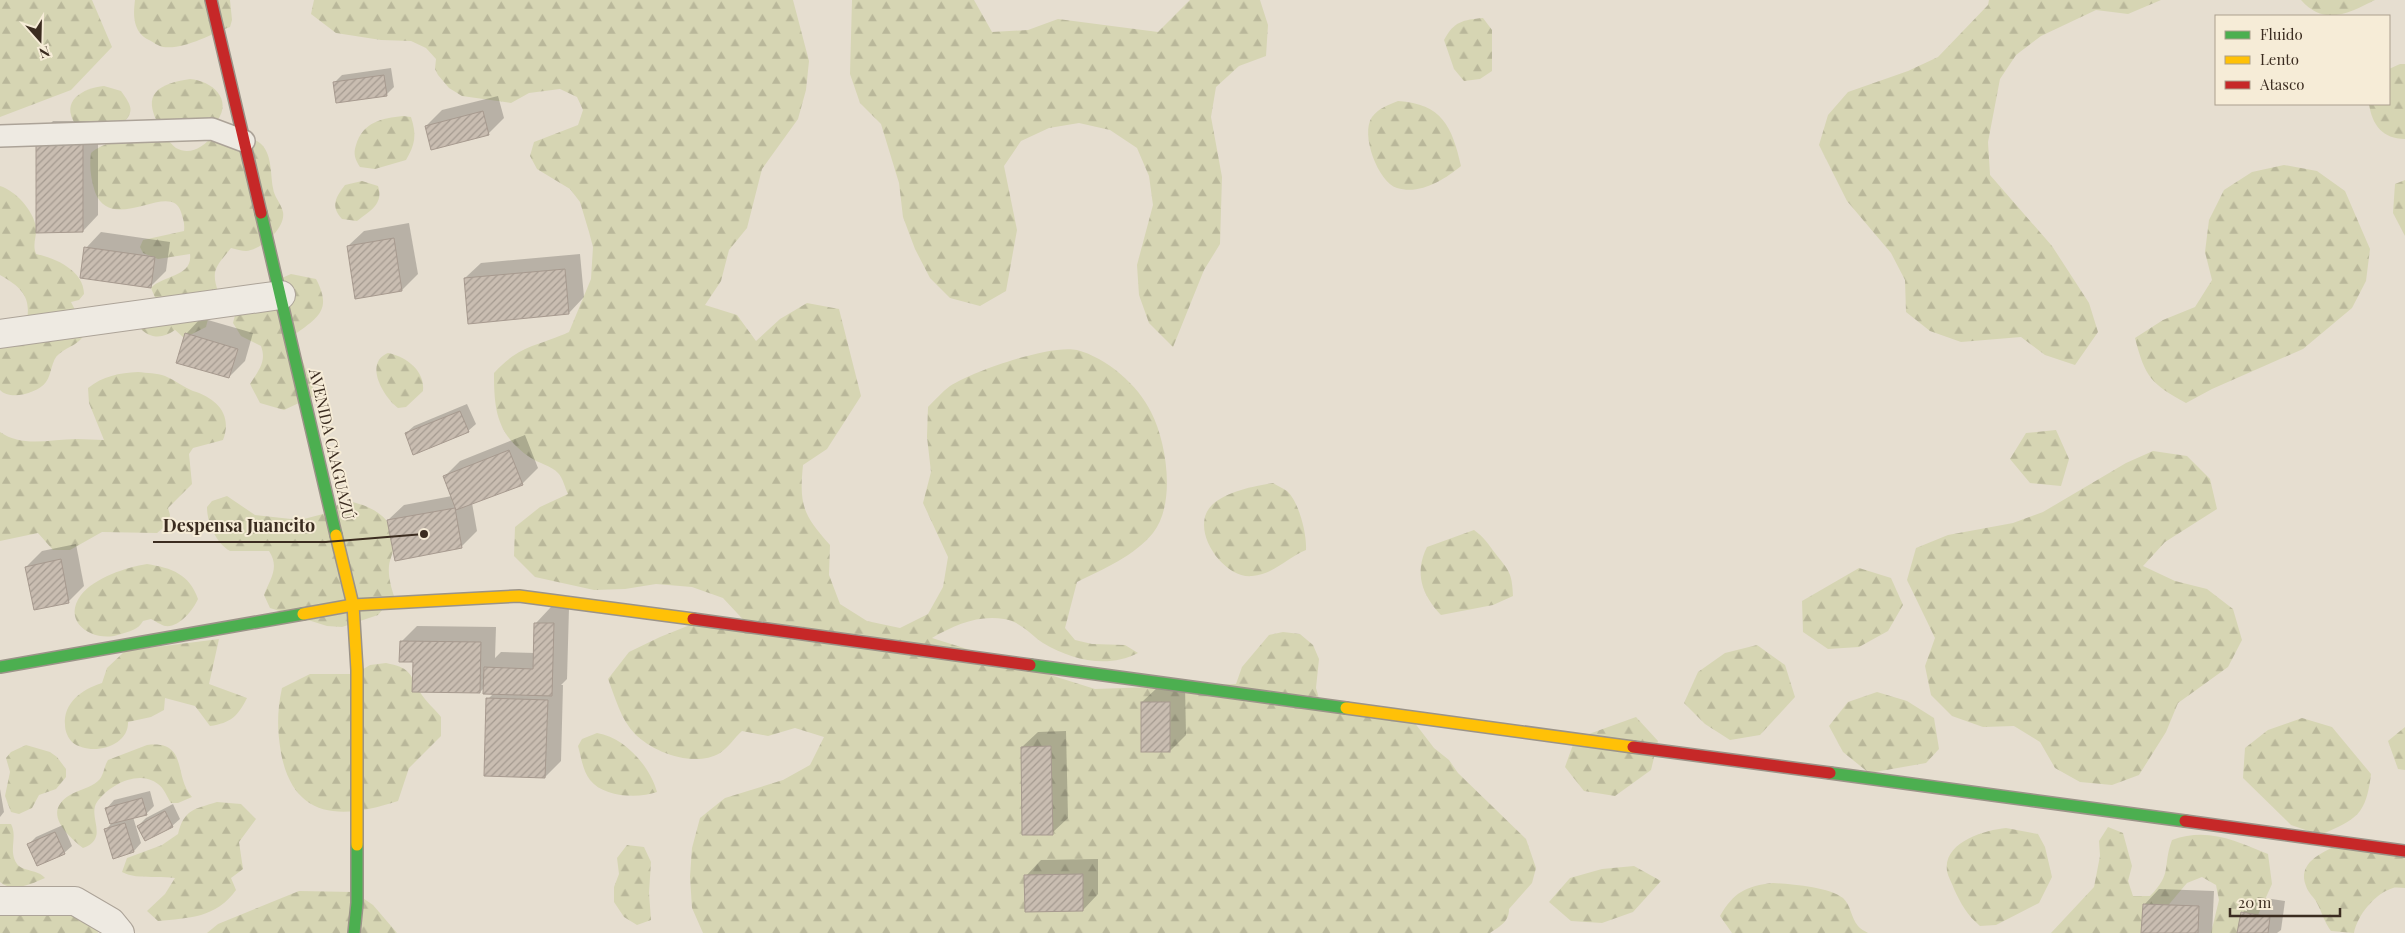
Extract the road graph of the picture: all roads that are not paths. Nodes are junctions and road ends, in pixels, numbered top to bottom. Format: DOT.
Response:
graph roads {
  1 [pos="211,0"];
  2 [pos="0,136"];
  3 [pos="244,141"];
  4 [pos="281,295"];
  5 [pos="0,334"];
  6 [pos="353,605"];
  7 [pos="0,667"];
  8 [pos="2405,851"];
  9 [pos="0,901"];
  10 [pos="120,933"];
  11 [pos="354,933"];
  1 -- 3 [label="street, AVENIDA CAAGUAZÚ"];
  2 -- 3 [label="lane"];
  3 -- 4 [label="street, AVENIDA CAAGUAZÚ"];
  4 -- 5 [label="street"];
  4 -- 6 [label="street, AVENIDA CAAGUAZÚ"];
  6 -- 7 [label="street"];
  6 -- 8 [label="street"];
  6 -- 11 [label="street, AVENIDA CAAGUAZÚ"];
  9 -- 10 [label="street"];
}
